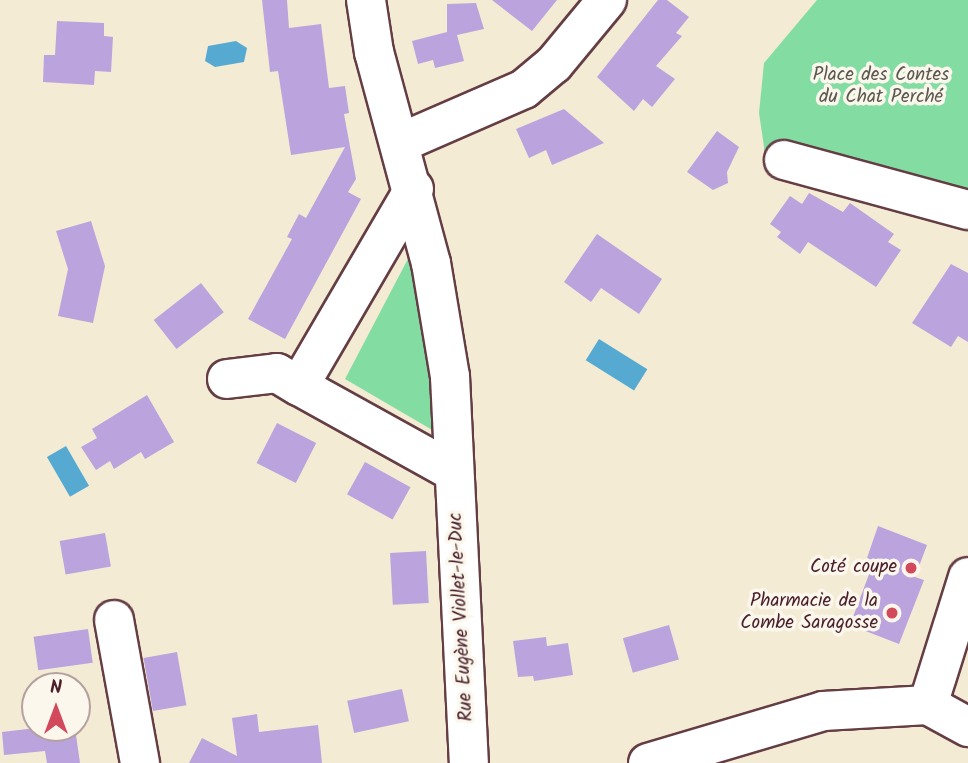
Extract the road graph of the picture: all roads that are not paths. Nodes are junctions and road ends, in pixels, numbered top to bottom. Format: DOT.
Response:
graph roads {
  1 [pos="366,0"];
  2 [pos="607,0"];
  3 [pos="400,143"];
  4 [pos="784,160"];
  5 [pos="414,189"];
  6 [pos="968,210"];
  7 [pos="227,379"];
  8 [pos="299,386"];
  9 [pos="454,472"];
  10 [pos="968,577"];
  11 [pos="114,620"];
  12 [pos="928,705"];
  13 [pos="968,727"];
  14 [pos="140,763"];
  15 [pos="470,763"];
  16 [pos="648,763"];
  1 -- 3 [label="street, Rue Eugène Viollet-le-Duc"];
  2 -- 3 [label="street"];
  3 -- 5 [label="street, Rue Eugène Viollet-le-Duc"];
  4 -- 6 [label="street"];
  5 -- 8 [label="street"];
  5 -- 9 [label="street, Rue Eugène Viollet-le-Duc"];
  7 -- 8 [label="street"];
  8 -- 9 [label="street"];
  9 -- 15 [label="street, Rue Eugène Viollet-le-Duc"];
  10 -- 12 [label="street"];
  11 -- 14 [label="street"];
  12 -- 13 [label="street"];
  12 -- 16 [label="street"];
}
